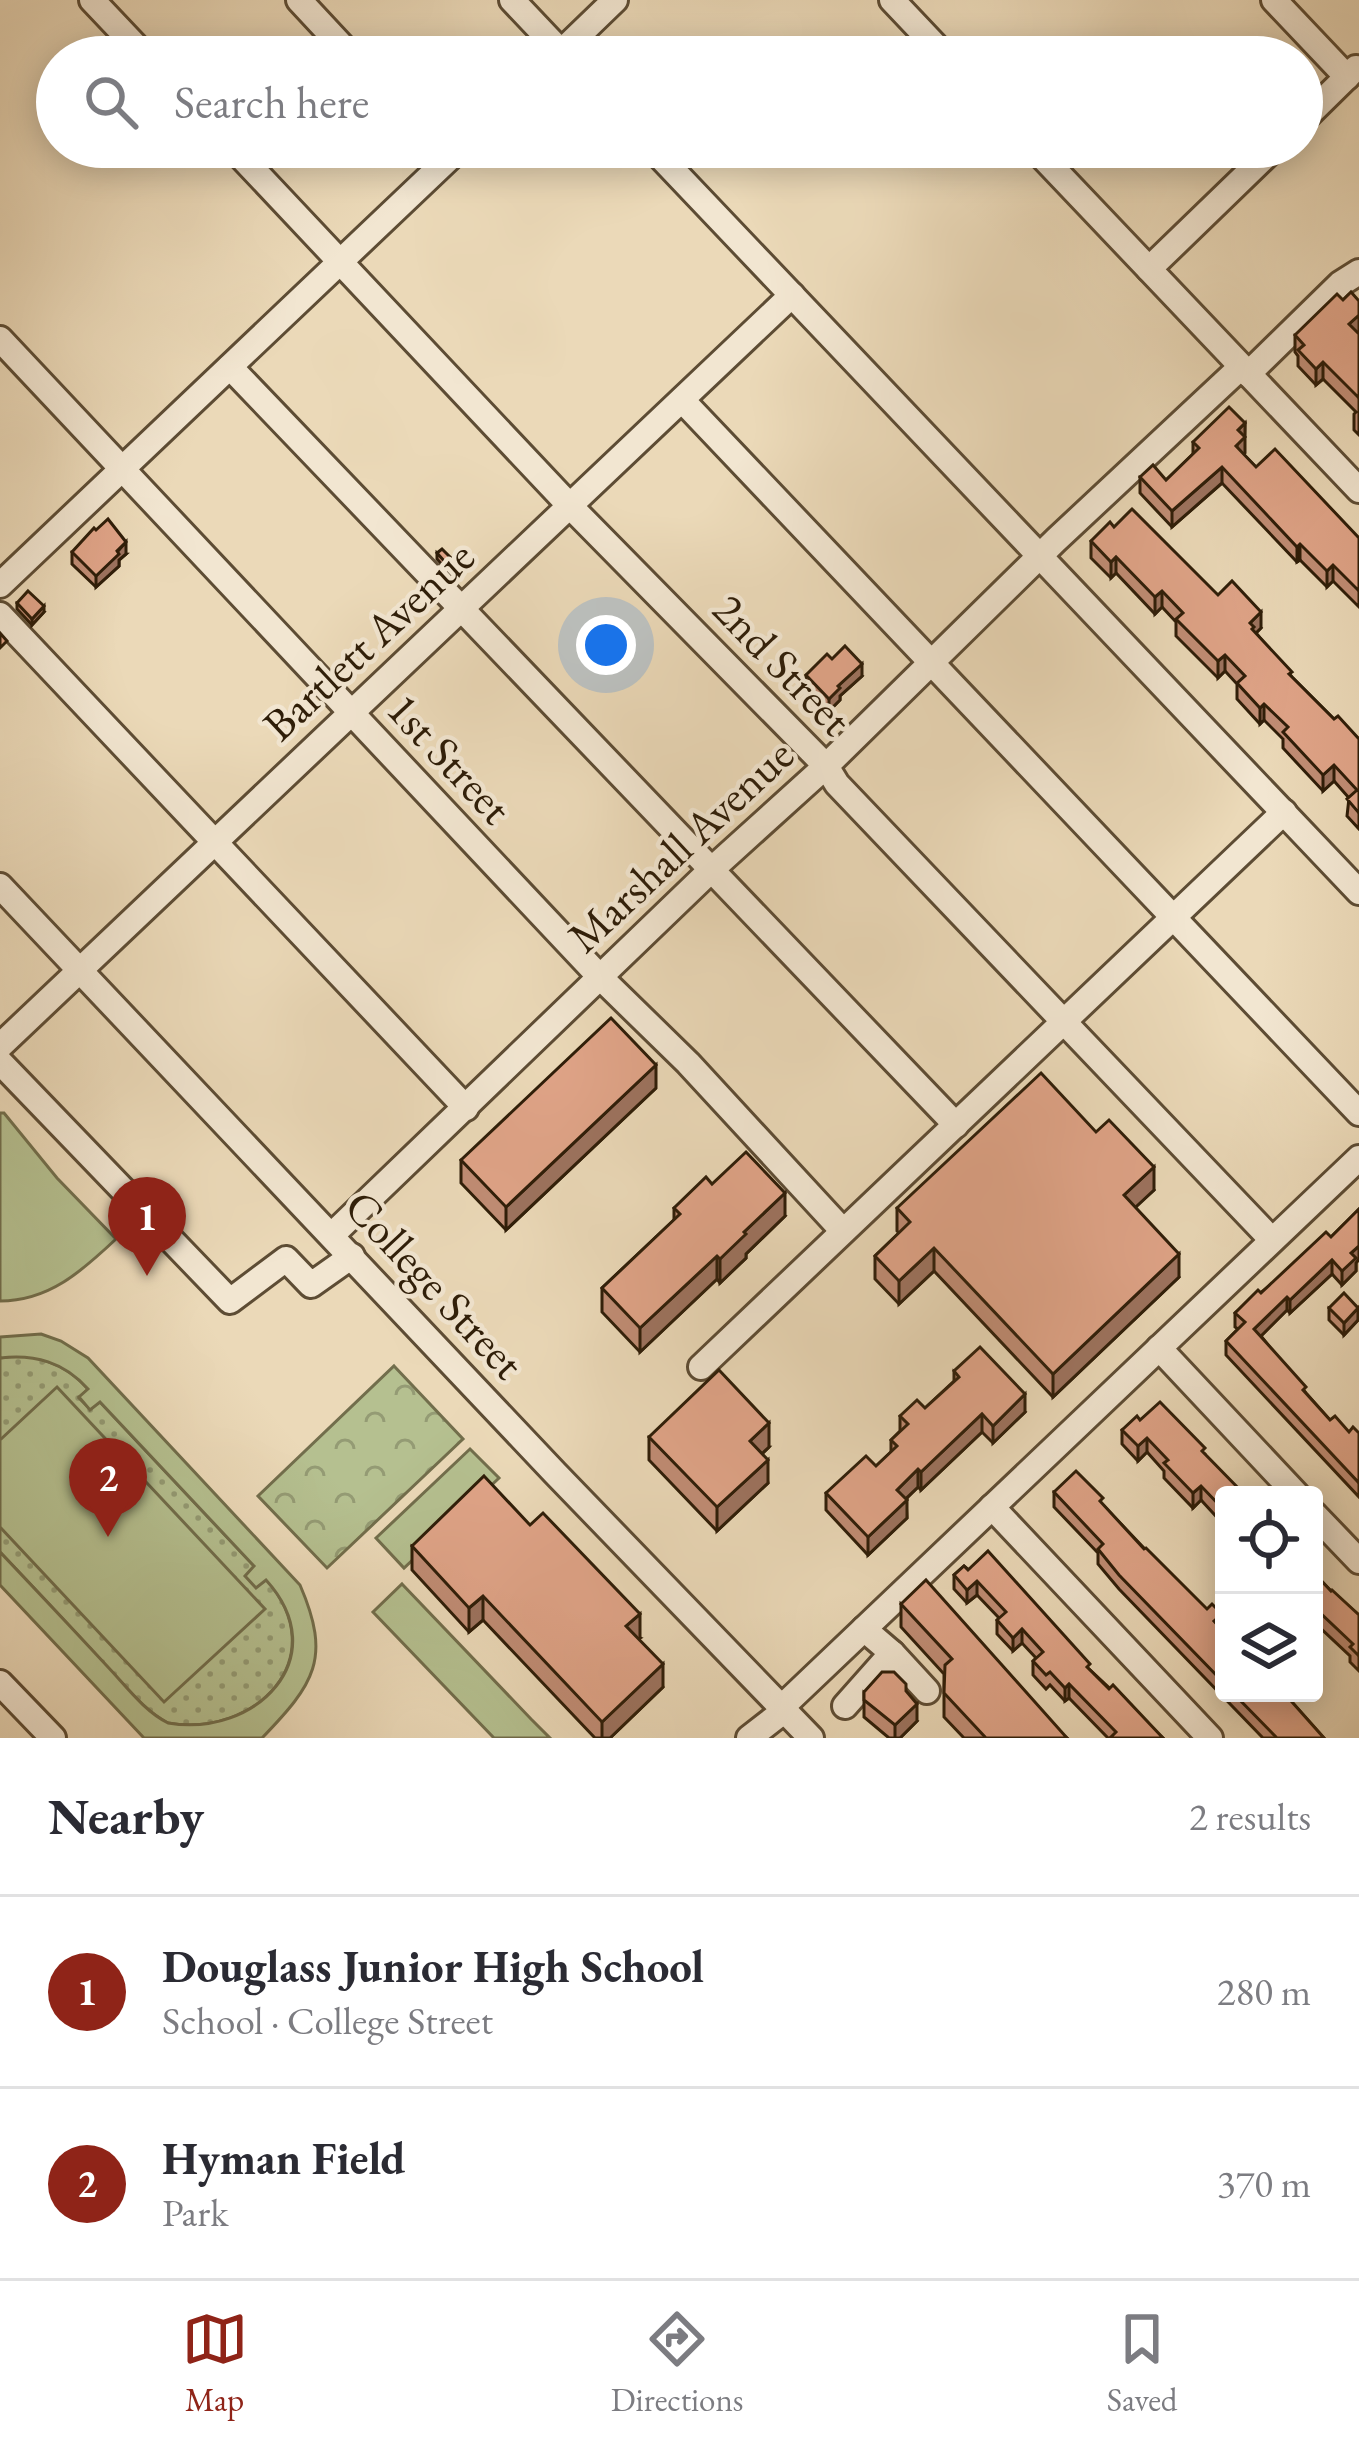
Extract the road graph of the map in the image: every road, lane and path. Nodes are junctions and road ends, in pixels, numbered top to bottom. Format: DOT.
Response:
graph roads {
  1 [pos="92,0"];
  2 [pos="299,0"];
  3 [pos="512,0"];
  4 [pos="615,0"];
  5 [pos="892,0"];
  6 [pos="1274,0"];
  7 [pos="126,36"];
  8 [pos="332,36"];
  9 [pos="544,36"];
  10 [pos="580,36"];
  11 [pos="926,36"];
  12 [pos="1314,36"];
  13 [pos="1323,44"];
  14 [pos="1353,71"];
  15 [pos="1323,100"];
  16 [pos="252,168"];
  17 [pos="432,168"];
  18 [pos="672,168"];
  19 [pos="1053,168"];
  20 [pos="1253,168"];
  21 [pos="340,262"];
  22 [pos="1150,269"];
  23 [pos="1359,272"];
  24 [pos="792,295"];
  25 [pos="0,339"];
  26 [pos="230,367"];
  27 [pos="1244,370"];
  28 [pos="682,400"];
  29 [pos="121,471"];
  30 [pos="1359,490"];
  31 [pos="570,506"];
  32 [pos="1041,557"];
  33 [pos="0,585"];
  34 [pos="463,609"];
  35 [pos="0,615"];
  36 [pos="933,663"];
  37 [pos="351,714"];
  38 [pos="826,766"];
  39 [pos="1284,812"];
  40 [pos="215,842"];
  41 [pos="710,871"];
  42 [pos="0,886"];
  43 [pos="1359,892"];
  44 [pos="1174,916"];
  45 [pos="81,970"];
  46 [pos="599,977"];
  47 [pos="1064,1023"];
  48 [pos="0,1046"];
  49 [pos="0,1062"];
  50 [pos="466,1108"];
  51 [pos="1359,1113"];
  52 [pos="956,1124"];
  53 [pos="1359,1158"];
  54 [pos="843,1231"];
  55 [pos="332,1235"];
  56 [pos="1272,1240"];
  57 [pos="352,1256"];
  58 [pos="1159,1348"];
  59 [pos="700,1367"];
  60 [pos="1289,1486"];
  61 [pos="992,1507"];
  62 [pos="1323,1524"];
  63 [pos="1359,1562"];
  64 [pos="864,1629"];
  65 [pos="892,1653"];
  66 [pos="0,1683"];
  67 [pos="927,1690"];
  68 [pos="845,1706"];
  69 [pos="783,1709"];
  70 [pos="53,1738"];
  71 [pos="749,1738"];
  72 [pos="811,1738"];
  73 [pos="1210,1738"];
  1 -- 7 [label="street"];
  2 -- 8 [label="street"];
  3 -- 9 [label="street"];
  4 -- 10 [label="street"];
  5 -- 11 [label="street"];
  6 -- 12 [label="street"];
  13 -- 14 [label="street"];
  14 -- 15 [label="street"];
  16 -- 21 [label="street, 2nd Street"];
  17 -- 21 [label="street"];
  18 -- 24 [label="street"];
  19 -- 22 [label="street"];
  20 -- 22 [label="street"];
  21 -- 26 [label="street"];
  21 -- 31 [label="street, 2nd Street"];
  22 -- 27 [label="street"];
  23 -- 27 [label="street, Marshall Avenue"];
  24 -- 28 [label="street, Bartlett Avenue"];
  24 -- 32 [label="street"];
  25 -- 29 [label="street, 1st Street"];
  26 -- 29 [label="street"];
  26 -- 34 [label="street"];
  27 -- 30 [label="street"];
  27 -- 32 [label="street, Marshall Avenue"];
  28 -- 31 [label="street, Bartlett Avenue"];
  28 -- 36 [label="street"];
  29 -- 33 [label="street"];
  29 -- 37 [label="street, 1st Street"];
  31 -- 34 [label="street, Bartlett Avenue"];
  31 -- 38 [label="street, 2nd Street"];
  32 -- 36 [label="street, Marshall Avenue"];
  32 -- 39 [label="street"];
  34 -- 37 [label="street, Bartlett Avenue"];
  34 -- 41 [label="street"];
  35 -- 40 [label="street"];
  36 -- 38 [label="street, Marshall Avenue"];
  36 -- 44 [label="street"];
  37 -- 40 [label="street, Bartlett Avenue"];
  37 -- 46 [label="street, 1st Street"];
  38 -- 41 [label="street, Marshall Avenue"];
  38 -- 47 [label="street, 2nd Street"];
  39 -- 43 [label="street"];
  39 -- 44 [label="street"];
  40 -- 45 [label="street, Bartlett Avenue"];
  40 -- 50 [label="street"];
  41 -- 46 [label="street, Marshall Avenue"];
  41 -- 52 [label="street"];
  42 -- 45 [label="street, College Street"];
  44 -- 47 [label="street"];
  44 -- 51 [label="street"];
  45 -- 48 [label="street, Bartlett Avenue"];
  45 -- 55 [label="street, College Street"];
  46 -- 50 [label="street, Marshall Avenue"];
  46 -- 54 [label="street, 1st Street"];
  47 -- 52 [label="street"];
  47 -- 56 [label="street, 2nd Street"];
  49 -- 57 [label="street"];
  50 -- 55 [label="street, Marshall Avenue"];
  52 -- 54 [label="street"];
  53 -- 56 [label="street"];
  54 -- 59 [label="street"];
  55 -- 57 [label="street, College Street"];
  56 -- 58 [label="street"];
  57 -- 69 [label="street, College Street"];
  58 -- 60 [label="street"];
  58 -- 61 [label="street"];
  61 -- 64 [label="street"];
  61 -- 73 [label="street"];
  62 -- 63 [label="street"];
  64 -- 65 [label="street"];
  64 -- 69 [label="street"];
  65 -- 67 [label="street"];
  65 -- 68 [label="street"];
  66 -- 70 [label="street"];
  69 -- 71 [label="street"];
  69 -- 72 [label="street, College Street"];
}
